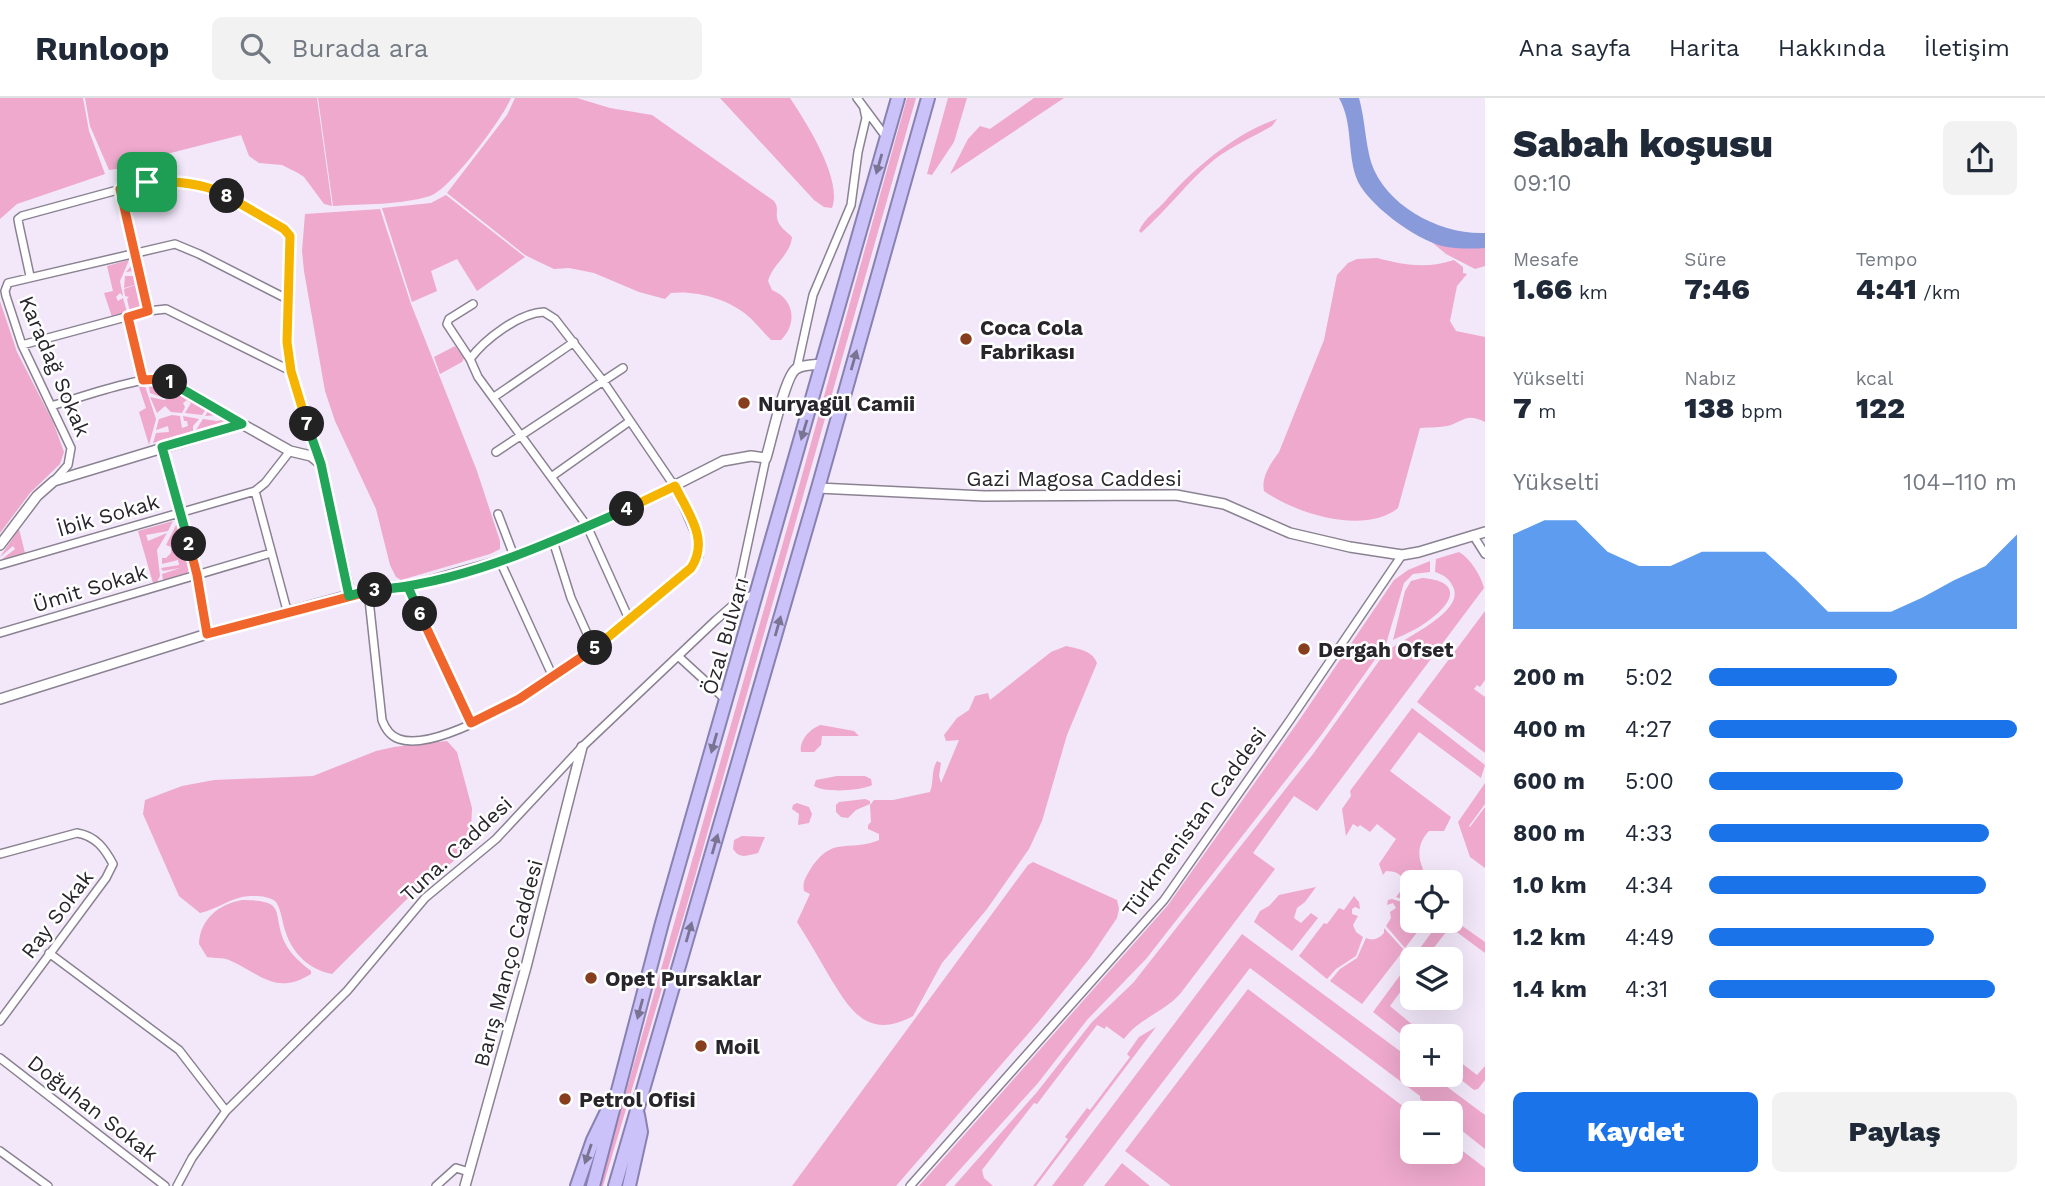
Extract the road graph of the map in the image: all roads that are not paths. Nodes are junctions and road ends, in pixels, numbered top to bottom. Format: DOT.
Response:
graph roads {
  1 [pos="857,98"];
  2 [pos="898,98"];
  3 [pos="928,98"];
  4 [pos="864,109"];
  5 [pos="886,137"];
  6 [pos="120,189"];
  7 [pos="135,253"];
  8 [pos="30,276"];
  9 [pos="289,300"];
  10 [pos="472,304"];
  11 [pos="148,311"];
  12 [pos="128,317"];
  13 [pos="574,342"];
  14 [pos="22,345"];
  15 [pos="470,359"];
  16 [pos="823,364"];
  17 [pos="622,368"];
  18 [pos="797,368"];
  19 [pos="291,371"];
  20 [pos="143,380"];
  21 [pos="603,381"];
  22 [pos="494,397"];
  23 [pos="51,406"];
  24 [pos="630,421"];
  25 [pos="242,424"];
  26 [pos="522,435"];
  27 [pos="162,447"];
  28 [pos="290,451"];
  29 [pos="496,452"];
  30 [pos="766,458"];
  31 [pos="318,460"];
  32 [pos="551,477"];
  33 [pos="54,481"];
  34 [pos="675,486"];
  35 [pos="818,488"];
  36 [pos="255,491"];
  37 [pos="181,512"];
  38 [pos="498,514"];
  39 [pos="587,526"];
  40 [pos="1485,531"];
  41 [pos="1474,535"];
  42 [pos="553,541"];
  43 [pos="0,545"];
  44 [pos="271,552"];
  45 [pos="1485,554"];
  46 [pos="1402,555"];
  47 [pos="514,556"];
  48 [pos="500,561"];
  49 [pos="0,565"];
  50 [pos="197,575"];
  51 [pos="408,587"];
  52 [pos="368,590"];
  53 [pos="757,594"];
  54 [pos="349,596"];
  55 [pos="740,599"];
  56 [pos="288,614"];
  57 [pos="629,618"];
  58 [pos="0,633"];
  59 [pos="207,634"];
  60 [pos="594,649"];
  61 [pos="678,656"];
  62 [pos="552,677"];
  63 [pos="0,699"];
  64 [pos="726,701"];
  65 [pos="471,723"];
  66 [pos="582,747"];
  67 [pos="0,854"];
  68 [pos="49,953"];
  69 [pos="0,1021"];
  70 [pos="0,1058"];
  71 [pos="622,1078"];
  72 [pos="226,1111"];
  73 [pos="637,1111"];
  74 [pos="0,1151"];
  75 [pos="469,1172"];
  76 [pos="48,1186"];
  77 [pos="165,1186"];
  78 [pos="177,1186"];
  79 [pos="436,1186"];
  80 [pos="465,1186"];
  81 [pos="577,1186"];
  82 [pos="593,1186"];
  83 [pos="615,1186"];
  84 [pos="629,1186"];
  85 [pos="910,1186"];
  1 -- 4 [label="street"];
  2 -- 5 [label="highway, Özal Bulvarı"];
  35 -- 3 [label="highway, one-way"];
  4 -- 5 [label="street"];
  4 -- 18 [label="street"];
  5 -- 16 [label="highway, Özal Bulvarı, one-way"];
  6 -- 7 [label="street"];
  6 -- 8 [label="street"];
  6 -- 9 [label="street"];
  7 -- 8 [label="street"];
  7 -- 9 [label="street"];
  7 -- 11 [label="street"];
  8 -- 14 [label="street, Karadağ Sokak"];
  9 -- 19 [label="street"];
  10 -- 15 [label="street"];
  11 -- 12 [label="street"];
  11 -- 19 [label="street"];
  12 -- 14 [label="street"];
  12 -- 20 [label="street"];
  13 -- 15 [label="street"];
  13 -- 21 [label="street"];
  13 -- 22 [label="street"];
  14 -- 23 [label="street, Karadağ Sokak"];
  15 -- 22 [label="street"];
  16 -- 18 [label="street"];
  16 -- 53 [label="highway, Özal Bulvarı, one-way"];
  17 -- 21 [label="street"];
  18 -- 30 [label="street"];
  19 -- 31 [label="street"];
  20 -- 23 [label="street"];
  20 -- 25 [label="street"];
  21 -- 24 [label="street"];
  21 -- 26 [label="street"];
  22 -- 26 [label="street"];
  23 -- 33 [label="street, Karadağ Sokak"];
  24 -- 32 [label="street"];
  24 -- 34 [label="street"];
  25 -- 27 [label="street"];
  25 -- 28 [label="street"];
  26 -- 29 [label="street"];
  26 -- 32 [label="street"];
  27 -- 33 [label="street"];
  27 -- 37 [label="street"];
  28 -- 31 [label="street"];
  28 -- 36 [label="street"];
  30 -- 34 [label="street"];
  30 -- 55 [label="street"];
  31 -- 54 [label="street"];
  32 -- 39 [label="street"];
  33 -- 43 [label="street"];
  34 -- 39 [label="street"];
  34 -- 57 [label="street"];
  35 -- 46 [label="street, Gazi Magosa Caddesi"];
  73 -- 35 [label="highway, one-way"];
  36 -- 37 [label="street, İbik Sokak"];
  36 -- 44 [label="street"];
  37 -- 49 [label="street, İbik Sokak"];
  37 -- 50 [label="street"];
  38 -- 47 [label="street"];
  39 -- 42 [label="street"];
  39 -- 57 [label="street"];
  40 -- 41 [label="street, Gazi Magosa Caddesi"];
  41 -- 45 [label="street"];
  41 -- 46 [label="street, Gazi Magosa Caddesi"];
  42 -- 47 [label="street"];
  42 -- 60 [label="street"];
  44 -- 50 [label="street, Ümit Sokak"];
  44 -- 56 [label="street"];
  46 -- 85 [label="street, Türkmenistan Caddesi"];
  47 -- 48 [label="street"];
  48 -- 51 [label="street"];
  48 -- 62 [label="street"];
  50 -- 58 [label="street, Ümit Sokak"];
  50 -- 59 [label="street"];
  51 -- 52 [label="street"];
  51 -- 65 [label="street"];
  52 -- 54 [label="street"];
  52 -- 65 [label="street"];
  53 -- 55 [label="street, Tuna. Caddesi"];
  53 -- 64 [label="highway, Özal Bulvarı"];
  54 -- 56 [label="street"];
  55 -- 61 [label="street, Tuna. Caddesi"];
  56 -- 59 [label="street"];
  57 -- 60 [label="street"];
  59 -- 63 [label="street"];
  60 -- 62 [label="street"];
  61 -- 64 [label="street"];
  61 -- 66 [label="street, Tuna. Caddesi"];
  62 -- 65 [label="street"];
  64 -- 71 [label="highway, Özal Bulvarı, one-way"];
  66 -- 72 [label="street, Tuna. Caddesi"];
  66 -- 75 [label="street, Barış Manço Caddesi"];
  67 -- 68 [label="street, Ray Sokak"];
  68 -- 69 [label="street, Ray Sokak"];
  68 -- 72 [label="street"];
  70 -- 77 [label="street, Doğuhan Sokak"];
  71 -- 81 [label="highway, one-way"];
  71 -- 82 [label="highway, Özal Bulvarı"];
  72 -- 78 [label="street, Tuna. Caddesi"];
  73 -- 83 [label="highway"];
  73 -- 84 [label="highway"];
  74 -- 76 [label="street"];
  75 -- 79 [label="street"];
  75 -- 80 [label="street, Barış Manço Caddesi"];
}
